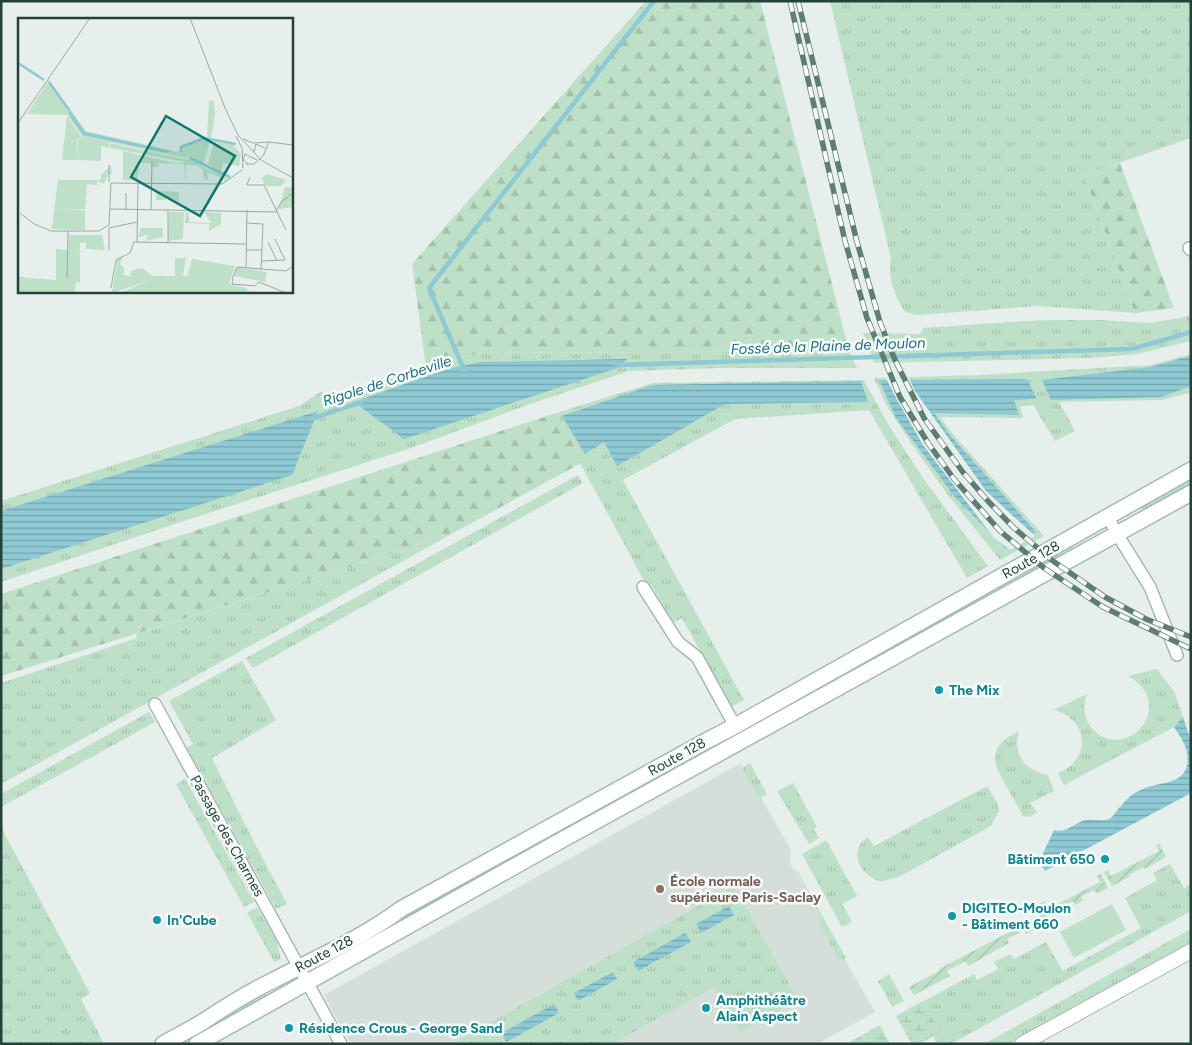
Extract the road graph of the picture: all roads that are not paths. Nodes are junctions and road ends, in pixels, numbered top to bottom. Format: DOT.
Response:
graph roads {
  1 [pos="1191,470"];
  2 [pos="1191,493"];
  3 [pos="1108,517"];
  4 [pos="1117,534"];
  5 [pos="643,587"];
  6 [pos="1177,655"];
  7 [pos="155,704"];
  8 [pos="735,726"];
  9 [pos="1191,950"];
  10 [pos="299,968"];
  11 [pos="308,982"];
  12 [pos="164,1044"];
  13 [pos="197,1044"];
  14 [pos="342,1044"];
  15 [pos="1022,1044"];
  1 -- 3 [label="main road, Route 128"];
  2 -- 4 [label="main road, Route 128"];
  3 -- 4 [label="street"];
  3 -- 8 [label="main road, Route 128"];
  4 -- 6 [label="street"];
  4 -- 11 [label="main road, Route 128"];
  5 -- 8 [label="street"];
  7 -- 10 [label="street, Passage des Charmes"];
  8 -- 10 [label="main road, Route 128"];
  9 -- 15 [label="street"];
  10 -- 11 [label="street, Passage des Charmes"];
  10 -- 12 [label="main road, Route 128"];
  11 -- 13 [label="main road, Route 128"];
  11 -- 14 [label="street, Passage des Charmes"];
}
